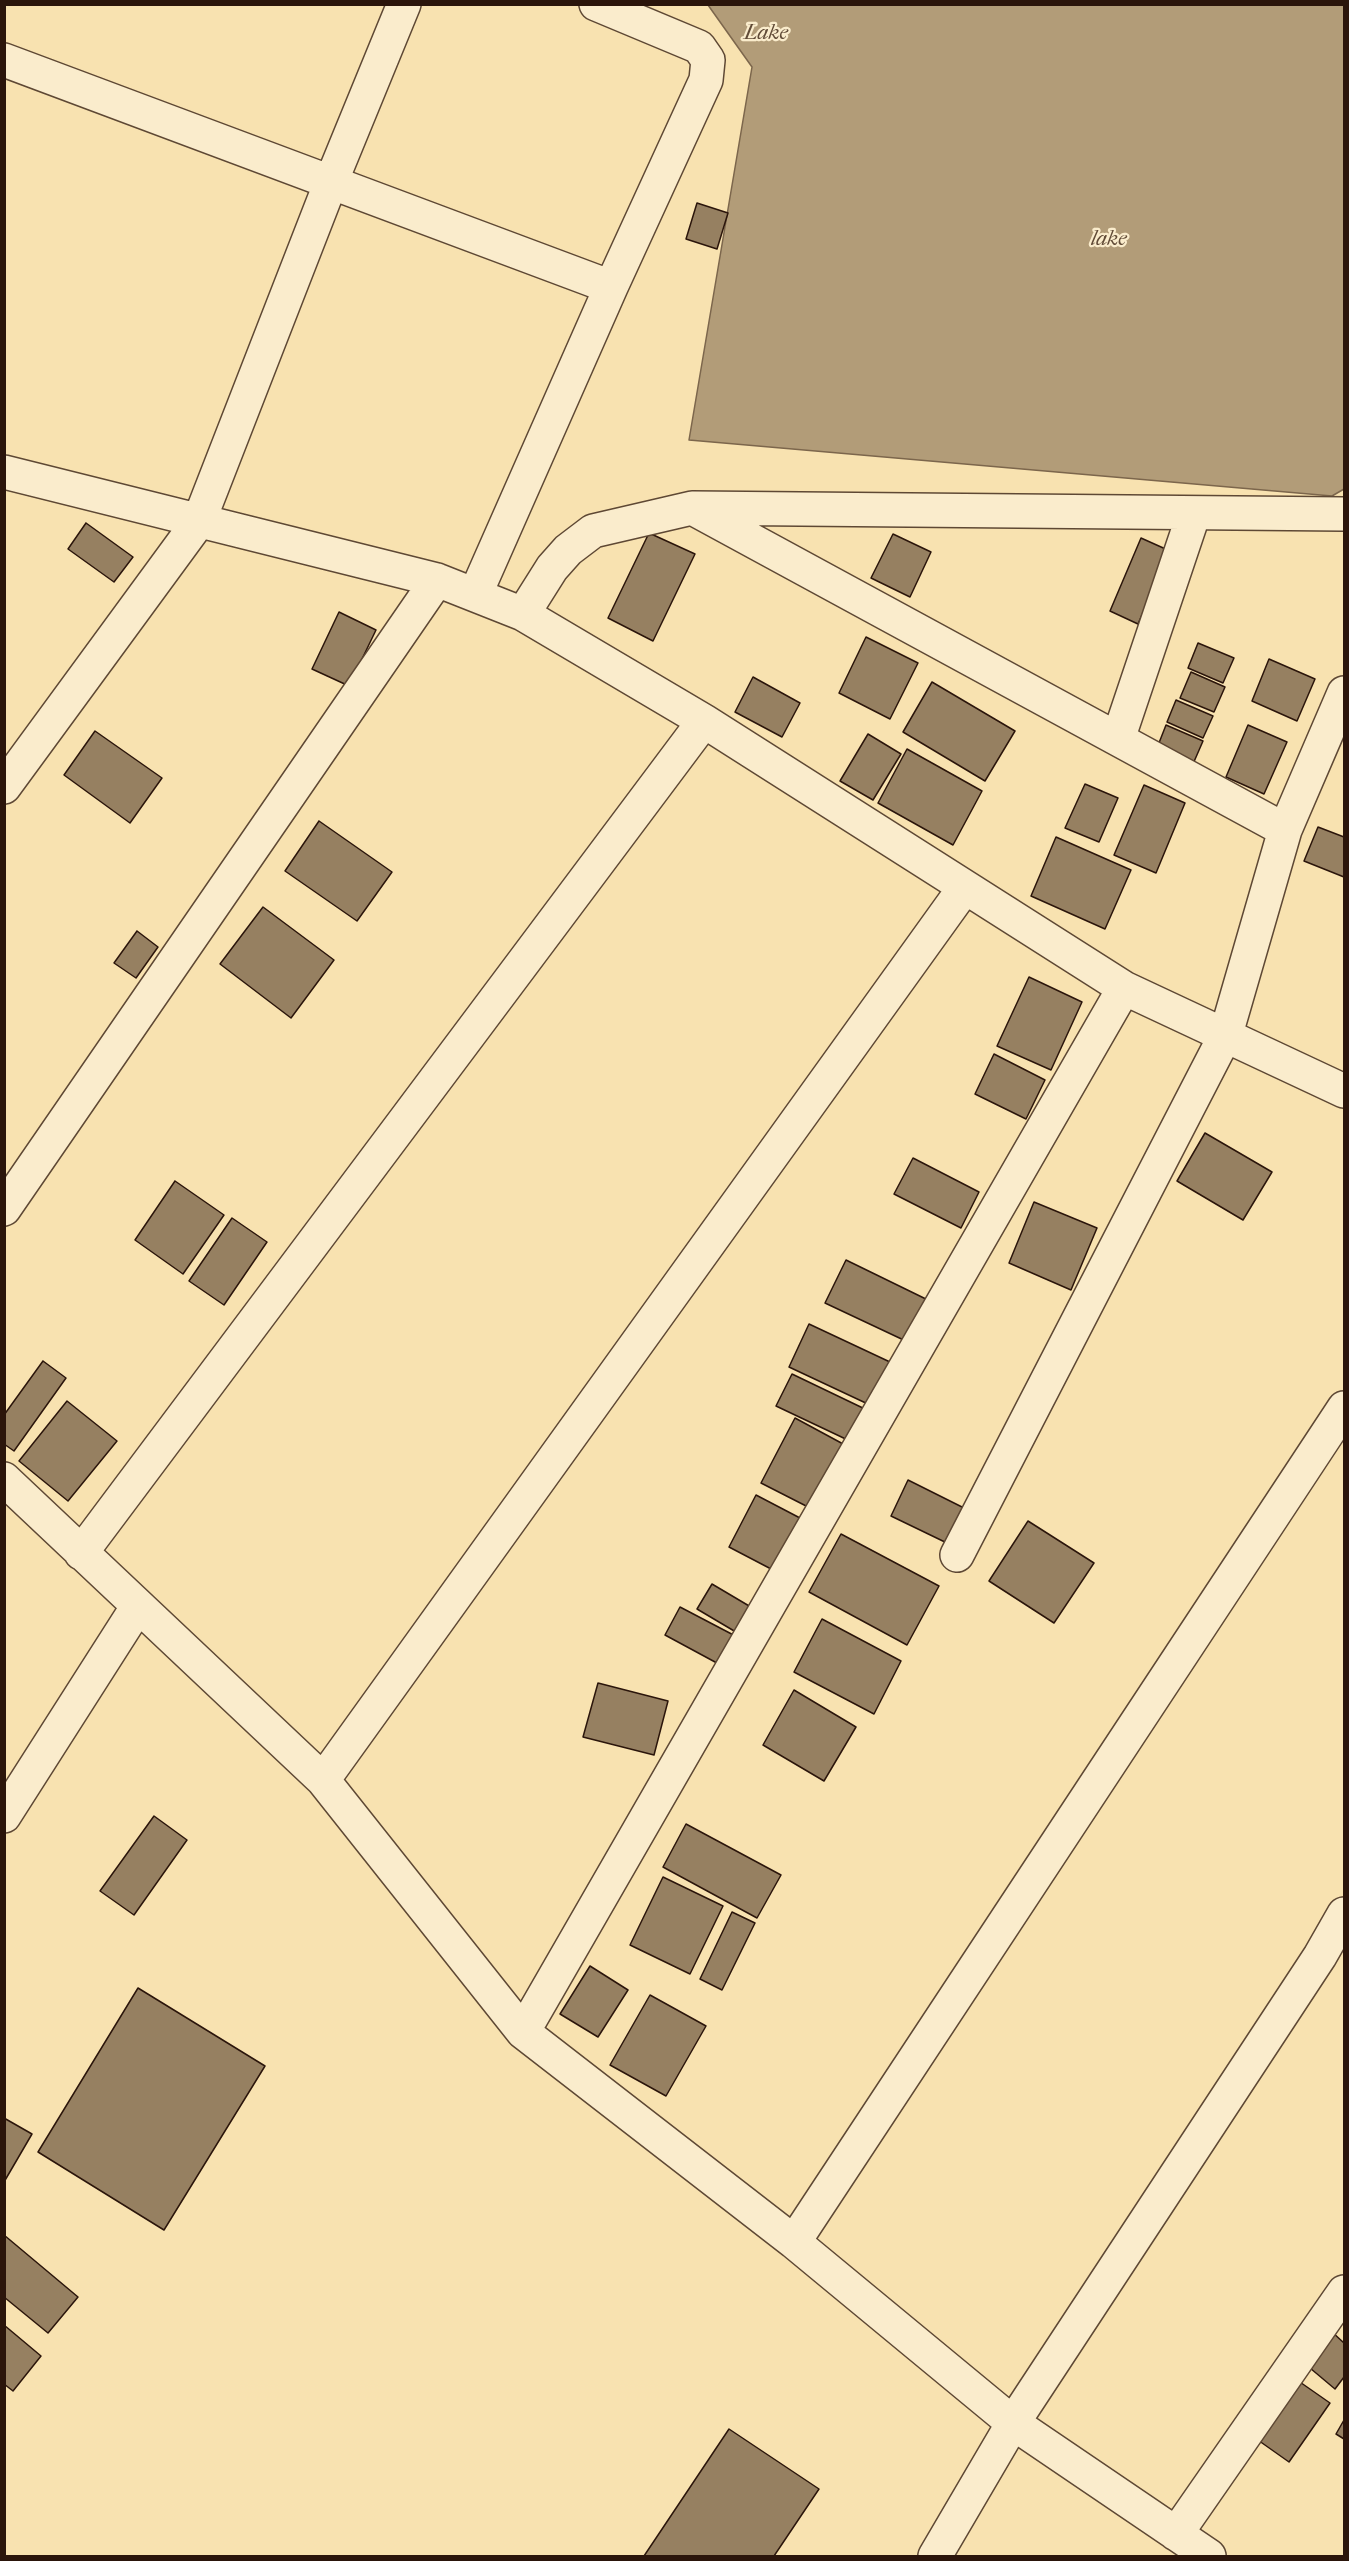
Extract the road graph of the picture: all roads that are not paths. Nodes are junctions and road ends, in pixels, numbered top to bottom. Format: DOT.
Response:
graph roads {
  1 [pos="404,4"];
  2 [pos="596,4"];
  3 [pos="4,60"];
  4 [pos="331,182"];
  5 [pos="610,287"];
  6 [pos="4,472"];
  7 [pos="692,508"];
  8 [pos="1194,513"];
  9 [pos="1344,514"];
  10 [pos="199,521"];
  11 [pos="437,580"];
  12 [pos="475,595"];
  13 [pos="523,614"];
  14 [pos="1344,693"];
  15 [pos="704,721"];
  16 [pos="1118,739"];
  17 [pos="4,787"];
  18 [pos="1285,830"];
  19 [pos="964,887"];
  20 [pos="1124,988"];
  21 [pos="1226,1034"];
  22 [pos="1344,1091"];
  23 [pos="4,1209"];
  24 [pos="1344,1408"];
  25 [pos="4,1479"];
  26 [pos="81,1553"];
  27 [pos="957,1556"];
  28 [pos="138,1606"];
  29 [pos="323,1780"];
  30 [pos="4,1816"];
  31 [pos="1344,1914"];
  32 [pos="523,2032"];
  33 [pos="794,2242"];
  34 [pos="1344,2292"];
  35 [pos="1013,2423"];
  36 [pos="1176,2534"];
  37 [pos="935,2556"];
  38 [pos="1209,2556"];
  1 -- 4 [label="street"];
  2 -- 5 [label="street"];
  3 -- 4 [label="street"];
  4 -- 5 [label="street"];
  4 -- 10 [label="street"];
  5 -- 12 [label="street"];
  6 -- 10 [label="street"];
  7 -- 8 [label="street"];
  7 -- 13 [label="street"];
  7 -- 16 [label="street"];
  8 -- 9 [label="street"];
  8 -- 16 [label="street"];
  10 -- 11 [label="street"];
  10 -- 17 [label="street"];
  11 -- 12 [label="street"];
  11 -- 23 [label="street"];
  12 -- 13 [label="street"];
  13 -- 15 [label="street"];
  14 -- 18 [label="street"];
  15 -- 19 [label="street"];
  15 -- 26 [label="street"];
  16 -- 18 [label="street"];
  18 -- 21 [label="street"];
  19 -- 20 [label="street"];
  19 -- 29 [label="street"];
  20 -- 21 [label="street"];
  20 -- 32 [label="street"];
  21 -- 22 [label="street"];
  21 -- 27 [label="street"];
  24 -- 33 [label="street"];
  25 -- 26 [label="street"];
  26 -- 28 [label="street"];
  28 -- 29 [label="street"];
  28 -- 30 [label="street"];
  29 -- 32 [label="street"];
  31 -- 35 [label="street"];
  32 -- 33 [label="street"];
  33 -- 35 [label="street"];
  34 -- 36 [label="street"];
  35 -- 36 [label="street"];
  35 -- 37 [label="street"];
  36 -- 38 [label="street"];
}
